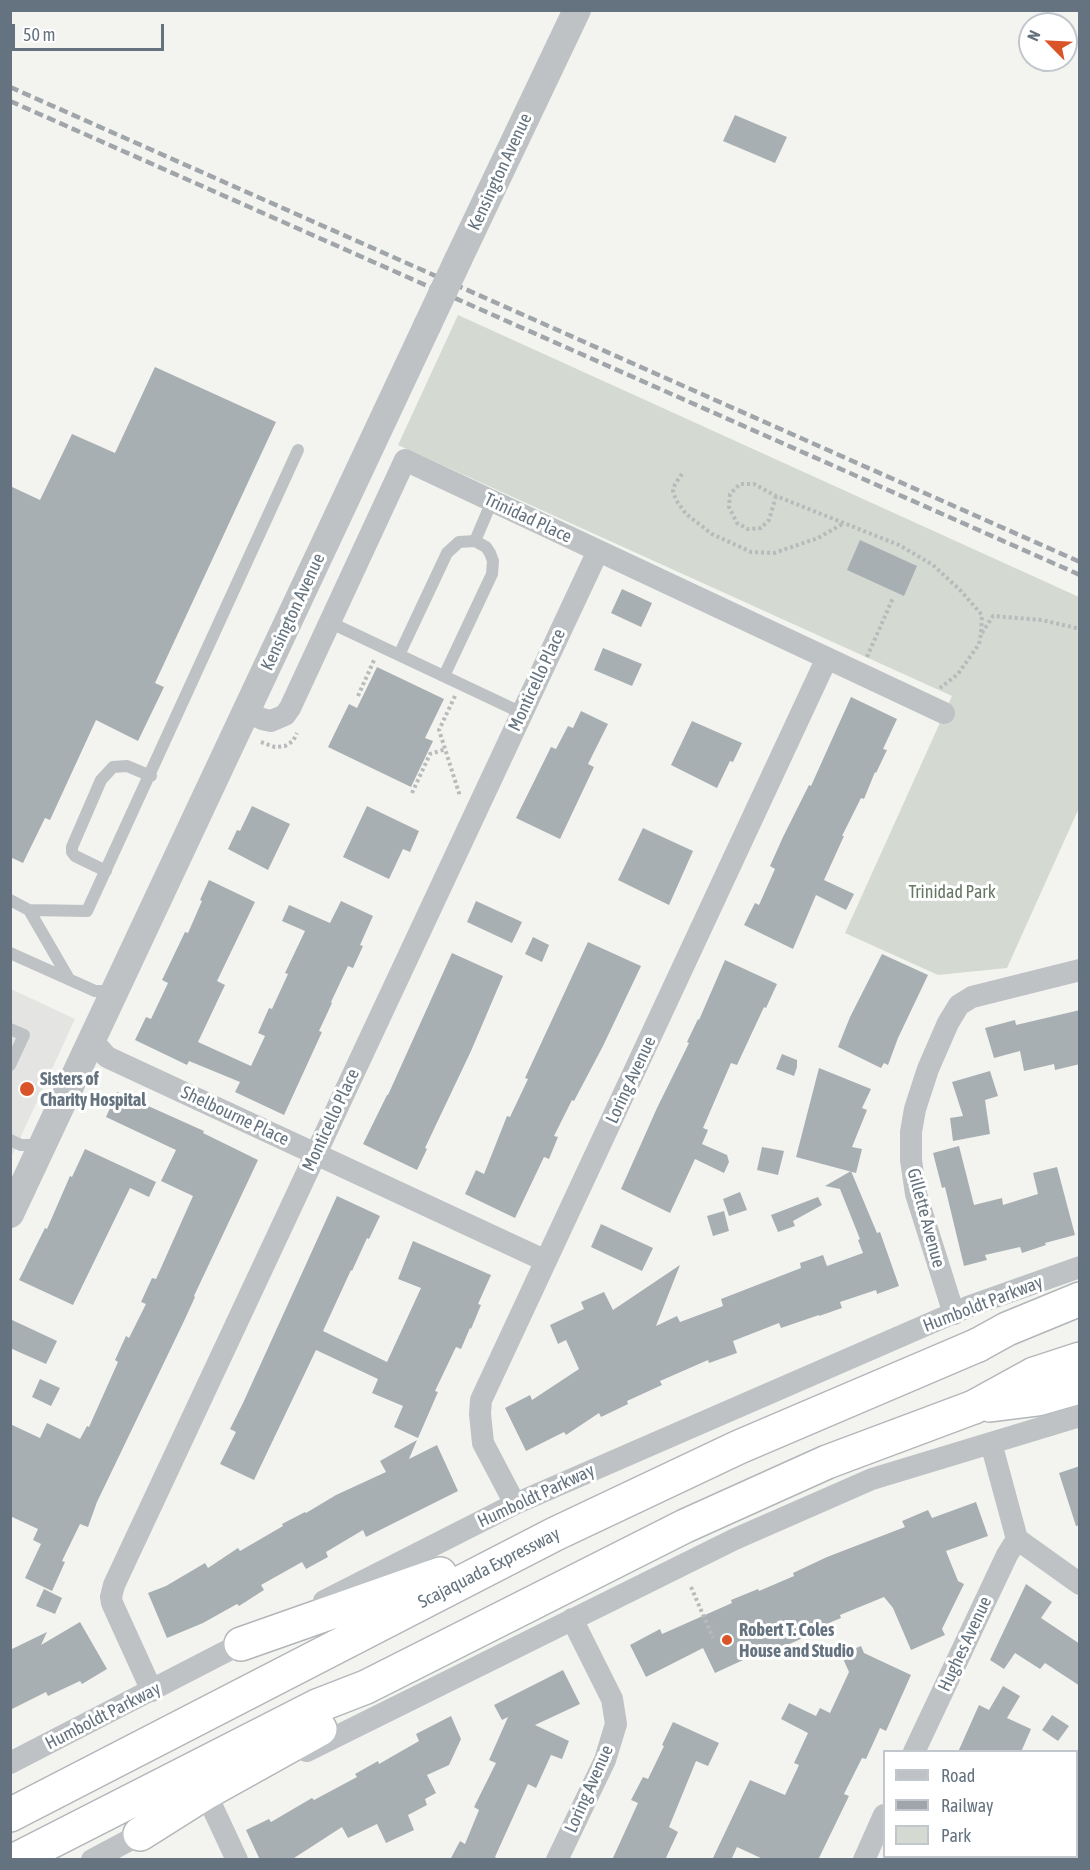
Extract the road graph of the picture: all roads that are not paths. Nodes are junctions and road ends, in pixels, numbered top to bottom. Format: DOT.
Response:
graph roads {
  1 [pos="578,10"];
  2 [pos="298,450"];
  3 [pos="492,501"];
  4 [pos="475,541"];
  5 [pos="598,551"];
  6 [pos="329,622"];
  7 [pos="399,655"];
  8 [pos="827,658"];
  9 [pos="444,676"];
  10 [pos="939,703"];
  11 [pos="246,711"];
  12 [pos="522,713"];
  13 [pos="151,776"];
  14 [pos="106,871"];
  15 [pos="10,900"];
  16 [pos="29,910"];
  17 [pos="10,952"];
  18 [pos="1080,970"];
  19 [pos="70,980"];
  20 [pos="116,991"];
  21 [pos="10,1029"];
  22 [pos="92,1040"];
  23 [pos="10,1065"];
  24 [pos="10,1140"];
  25 [pos="43,1145"];
  26 [pos="315,1154"];
  27 [pos="10,1214"];
  28 [pos="546,1262"];
  29 [pos="1080,1267"];
  30 [pos="1080,1299"];
  31 [pos="954,1314"];
  32 [pos="1080,1322"];
  33 [pos="978,1345"];
  34 [pos="1080,1359"];
  35 [pos="1080,1387"];
  36 [pos="974,1407"];
  37 [pos="1080,1416"];
  38 [pos="991,1443"];
  39 [pos="515,1504"];
  40 [pos="555,1534"];
  41 [pos="1017,1539"];
  42 [pos="1080,1584"];
  43 [pos="572,1620"];
  44 [pos="241,1644"];
  45 [pos="366,1687"];
  46 [pos="152,1691"];
  47 [pos="915,1750"];
  48 [pos="10,1763"];
  49 [pos="209,1800"];
  50 [pos="10,1815"];
  51 [pos="883,1819"];
  52 [pos="140,1834"];
  53 [pos="15,1860"];
  54 [pos="92,1860"];
  55 [pos="237,1860"];
  56 [pos="558,1860"];
  57 [pos="864,1860"];
  1 -- 11 [label="street, Kensington Avenue, bridge"];
  2 -- 13 [label="lane"];
  3 -- 4 [label="lane"];
  3 -- 5 [label="street, Trinidad Place"];
  3 -- 6 [label="street, Trinidad Place"];
  4 -- 7 [label="lane"];
  4 -- 9 [label="lane"];
  5 -- 8 [label="street, Trinidad Place"];
  5 -- 12 [label="street, Monticello Place"];
  6 -- 7 [label="lane"];
  6 -- 11 [label="street, Trinidad Place"];
  7 -- 9 [label="lane"];
  8 -- 10 [label="street, Trinidad Place"];
  8 -- 28 [label="street, Loring Avenue"];
  9 -- 12 [label="lane"];
  11 -- 20 [label="street, Kensington Avenue"];
  12 -- 26 [label="street, Monticello Place"];
  13 -- 14 [label="lane"];
  13 -- 14 [label="lane"];
  14 -- 16 [label="lane"];
  15 -- 16 [label="lane"];
  16 -- 19 [label="lane"];
  17 -- 19 [label="lane"];
  18 -- 31 [label="street, Gillette Avenue"];
  19 -- 20 [label="lane"];
  20 -- 22 [label="street, Kensington Avenue"];
  21 -- 23 [label="lane"];
  22 -- 25 [label="street, Kensington Avenue"];
  22 -- 26 [label="street, Shelbourne Place"];
  24 -- 25 [label="lane"];
  25 -- 27 [label="street, Kensington Avenue"];
  26 -- 28 [label="street, Shelbourne Place"];
  26 -- 46 [label="street, Monticello Place"];
  28 -- 39 [label="street, Loring Avenue"];
  29 -- 31 [label="street, Humboldt Parkway"];
  30 -- 33 [label="highway, Scajaquada Expressway"];
  31 -- 39 [label="street, Humboldt Parkway"];
  32 -- 33 [label="highway"];
  33 -- 40 [label="highway, Scajaquada Expressway"];
  34 -- 36 [label="highway"];
  35 -- 36 [label="highway"];
  36 -- 45 [label="highway"];
  37 -- 38 [label="street"];
  38 -- 41 [label="street"];
  38 -- 43 [label="street"];
  39 -- 44 [label="street, Humboldt Parkway"];
  40 -- 44 [label="highway"];
  40 -- 50 [label="highway, Scajaquada Expressway"];
  41 -- 42 [label="street"];
  41 -- 47 [label="street, Hughes Avenue"];
  43 -- 49 [label="street"];
  43 -- 56 [label="street, Loring Avenue"];
  44 -- 46 [label="street, Humboldt Parkway"];
  45 -- 52 [label="highway"];
  45 -- 53 [label="highway"];
  46 -- 48 [label="street, Humboldt Parkway"];
  49 -- 52 [label="street"];
  49 -- 55 [label="street"];
  51 -- 57 [label="street"];
  52 -- 54 [label="street"];
}
